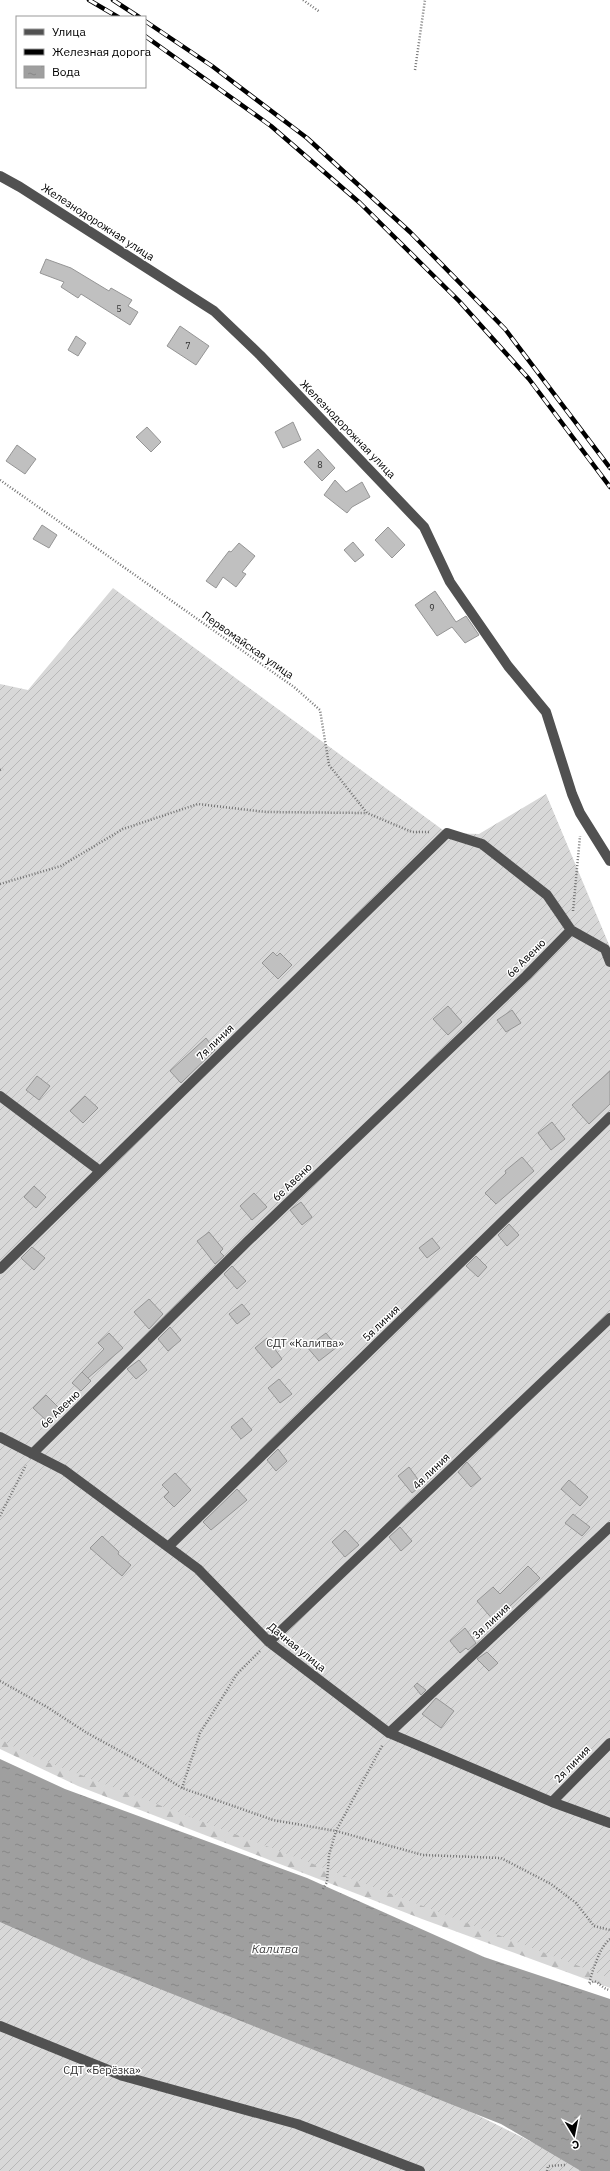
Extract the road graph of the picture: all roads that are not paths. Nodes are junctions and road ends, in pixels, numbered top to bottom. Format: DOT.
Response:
graph roads {
  1 [pos="0,176"];
  2 [pos="610,861"];
  3 [pos="571,930"];
  4 [pos="610,962"];
  5 [pos="0,1096"];
  6 [pos="610,1117"];
  7 [pos="100,1170"];
  8 [pos="0,1269"];
  9 [pos="610,1318"];
  10 [pos="0,1437"];
  11 [pos="32,1454"];
  12 [pos="610,1527"];
  13 [pos="168,1547"];
  14 [pos="269,1642"];
  15 [pos="389,1733"];
  16 [pos="610,1743"];
  17 [pos="552,1802"];
  18 [pos="610,1823"];
  19 [pos="0,2026"];
  20 [pos="420,2171"];
  1 -- 2 [label="street, Железнодорожная улица"];
  3 -- 4 [label="street"];
  3 -- 7 [label="street, 7я линия"];
  3 -- 11 [label="street, 6е Авеню"];
  5 -- 7 [label="street"];
  6 -- 13 [label="street, 5я линия"];
  7 -- 8 [label="street, 7я линия"];
  9 -- 14 [label="street, 4я линия"];
  10 -- 11 [label="street, Дачная улица"];
  11 -- 13 [label="street, Дачная улица"];
  12 -- 15 [label="street, 3я линия"];
  13 -- 14 [label="street, Дачная улица"];
  14 -- 15 [label="street, Дачная улица"];
  15 -- 17 [label="street, Дачная улица"];
  16 -- 17 [label="street, 2я линия"];
  17 -- 18 [label="street, Дачная улица"];
  19 -- 20 [label="street"];
}
